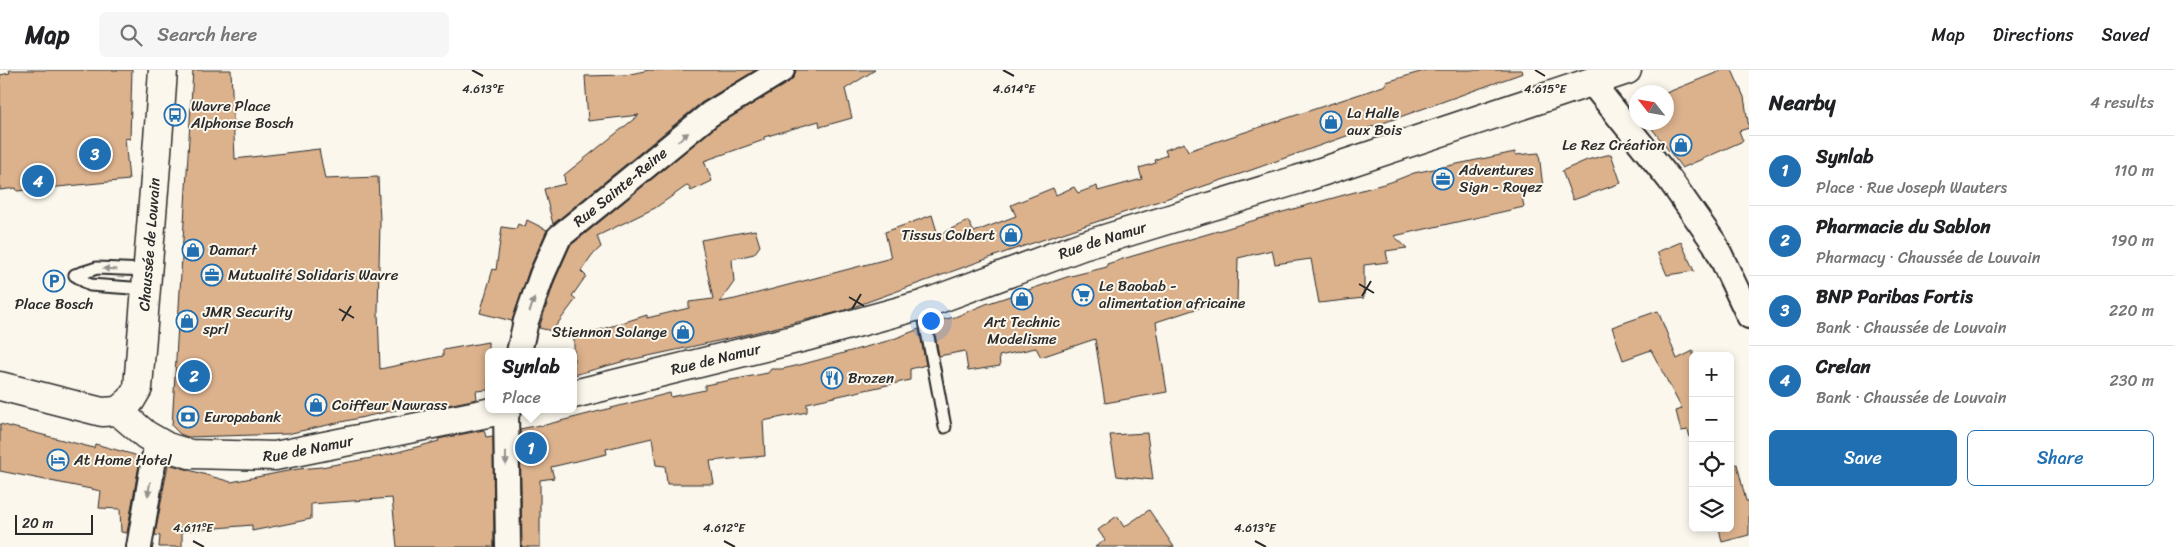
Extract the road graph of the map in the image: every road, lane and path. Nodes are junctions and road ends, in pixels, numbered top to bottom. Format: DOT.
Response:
graph roads {
  1 [pos="163,70"];
  2 [pos="782,70"];
  3 [pos="1627,70"];
  4 [pos="1592,83"];
  5 [pos="146,280"];
  6 [pos="922,305"];
  7 [pos="1749,316"];
  8 [pos="519,348"];
  9 [pos="0,386"];
  10 [pos="577,393"];
  11 [pos="118,411"];
  12 [pos="486,413"];
  13 [pos="506,413"];
  14 [pos="945,427"];
  15 [pos="158,441"];
  16 [pos="139,547"];
  17 [pos="508,547"];
  1 -- 5 [label="street, Chaussée de Louvain"];
  8 -- 2 [label="street, Rue Sainte-Reine, one-way"];
  3 -- 4 [label="street, Rue de Namur"];
  4 -- 6 [label="street, Rue de Namur"];
  4 -- 7 [label="street"];
  5 -- 5 [label="lane, one-way"];
  5 -- 11 [label="street, Chaussée de Louvain"];
  6 -- 10 [label="street, Rue de Namur"];
  6 -- 14 [label="lane"];
  9 -- 11 [label="street"];
  11 -- 15 [label="street, Rue de Namur"];
  12 -- 15 [label="street, Rue de Namur"];
  13 -- 17 [label="street, one-way"];
  15 -- 16 [label="street, one-way"];
}
